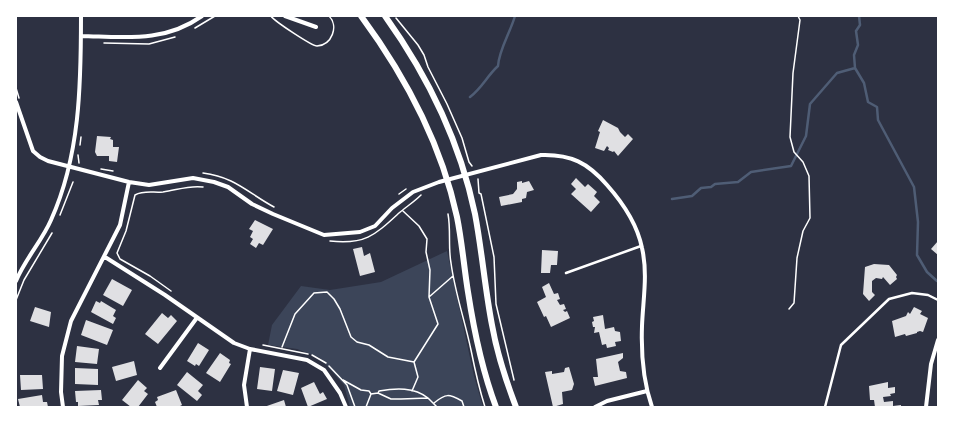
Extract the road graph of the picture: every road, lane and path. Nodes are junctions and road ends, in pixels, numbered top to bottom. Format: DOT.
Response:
graph roads {
  1 [pos="81,16"];
  2 [pos="202,16"];
  3 [pos="215,16"];
  4 [pos="271,16"];
  5 [pos="285,16"];
  6 [pos="329,16"];
  7 [pos="361,16"];
  8 [pos="386,16"];
  9 [pos="798,16"];
  10 [pos="316,26"];
  11 [pos="193,29"];
  12 [pos="178,35"];
  13 [pos="82,36"];
  14 [pos="103,43"];
  15 [pos="16,88"];
  16 [pos="18,102"];
  17 [pos="81,132"];
  18 [pos="79,148"];
  19 [pos="78,155"];
  20 [pos="80,165"];
  21 [pos="70,168"];
  22 [pos="96,169"];
  23 [pos="119,173"];
  24 [pos="200,173"];
  25 [pos="465,176"];
  26 [pos="478,179"];
  27 [pos="448,180"];
  28 [pos="129,182"];
  29 [pos="203,187"];
  30 [pos="407,188"];
  31 [pos="422,194"];
  32 [pos="398,195"];
  33 [pos="448,209"];
  34 [pos="279,210"];
  35 [pos="402,210"];
  36 [pos="50,238"];
  37 [pos="326,240"];
  38 [pos="642,246"];
  39 [pos="104,257"];
  40 [pos="566,273"];
  41 [pos="453,276"];
  42 [pos="16,281"];
  43 [pos="175,294"];
  44 [pos="429,297"];
  45 [pos="16,300"];
  46 [pos="938,300"];
  47 [pos="789,309"];
  48 [pos="196,319"];
  49 [pos="938,340"];
  50 [pos="259,344"];
  51 [pos="282,348"];
  52 [pos="250,349"];
  53 [pos="936,352"];
  54 [pos="282,355"];
  55 [pos="414,362"];
  56 [pos="160,368"];
  57 [pos="343,379"];
  58 [pos="516,386"];
  59 [pos="412,391"];
  60 [pos="647,391"];
  61 [pos="378,393"];
  62 [pos="371,394"];
  63 [pos="428,398"];
  64 [pos="434,403"];
  65 [pos="63,407"];
  66 [pos="247,407"];
  67 [pos="346,407"];
  68 [pos="355,407"];
  69 [pos="366,407"];
  70 [pos="437,407"];
  71 [pos="464,407"];
  72 [pos="485,407"];
  73 [pos="496,407"];
  74 [pos="516,407"];
  75 [pos="595,407"];
  76 [pos="652,407"];
  77 [pos="825,407"];
  78 [pos="926,407"];
  1 -- 13 [label="street"];
  2 -- 13 [label="street"];
  3 -- 11 [label="path"];
  4 -- 6 [label="path"];
  5 -- 10 [label="street"];
  7 -- 27 [label="main road"];
  8 -- 25 [label="main road"];
  9 -- 47 [label="path"];
  12 -- 14 [label="path"];
  13 -- 21 [label="street"];
  15 -- 16 [label="path"];
  16 -- 21 [label="street"];
  17 -- 18 [label="path"];
  19 -- 20 [label="path"];
  21 -- 28 [label="street"];
  21 -- 42 [label="street"];
  22 -- 23 [label="path"];
  24 -- 34 [label="path"];
  25 -- 27 [label="street"];
  25 -- 38 [label="street"];
  25 -- 74 [label="main road"];
  26 -- 58 [label="path"];
  27 -- 28 [label="street"];
  27 -- 73 [label="main road"];
  28 -- 39 [label="street"];
  29 -- 43 [label="path"];
  30 -- 32 [label="path"];
  31 -- 35 [label="path"];
  33 -- 41 [label="path"];
  35 -- 37 [label="path"];
  35 -- 44 [label="path"];
  36 -- 45 [label="path"];
  38 -- 40 [label="lane"];
  38 -- 60 [label="street"];
  39 -- 48 [label="street"];
  39 -- 65 [label="street"];
  41 -- 44 [label="path"];
  41 -- 72 [label="path"];
  44 -- 55 [label="path"];
  46 -- 77 [label="lane"];
  48 -- 52 [label="street"];
  48 -- 56 [label="street"];
  49 -- 53 [label="street"];
  50 -- 51 [label="path"];
  51 -- 54 [label="path"];
  51 -- 55 [label="path"];
  51 -- 57 [label="path"];
  52 -- 54 [label="street"];
  52 -- 66 [label="street"];
  53 -- 78 [label="street"];
  54 -- 67 [label="street"];
  55 -- 59 [label="path"];
  57 -- 62 [label="path"];
  57 -- 68 [label="path"];
  59 -- 61 [label="path"];
  59 -- 63 [label="path"];
  60 -- 75 [label="street"];
  60 -- 76 [label="street"];
  61 -- 62 [label="path"];
  61 -- 63 [label="path"];
  62 -- 69 [label="path"];
  63 -- 64 [label="path"];
  64 -- 70 [label="path"];
  64 -- 71 [label="path"];
}
